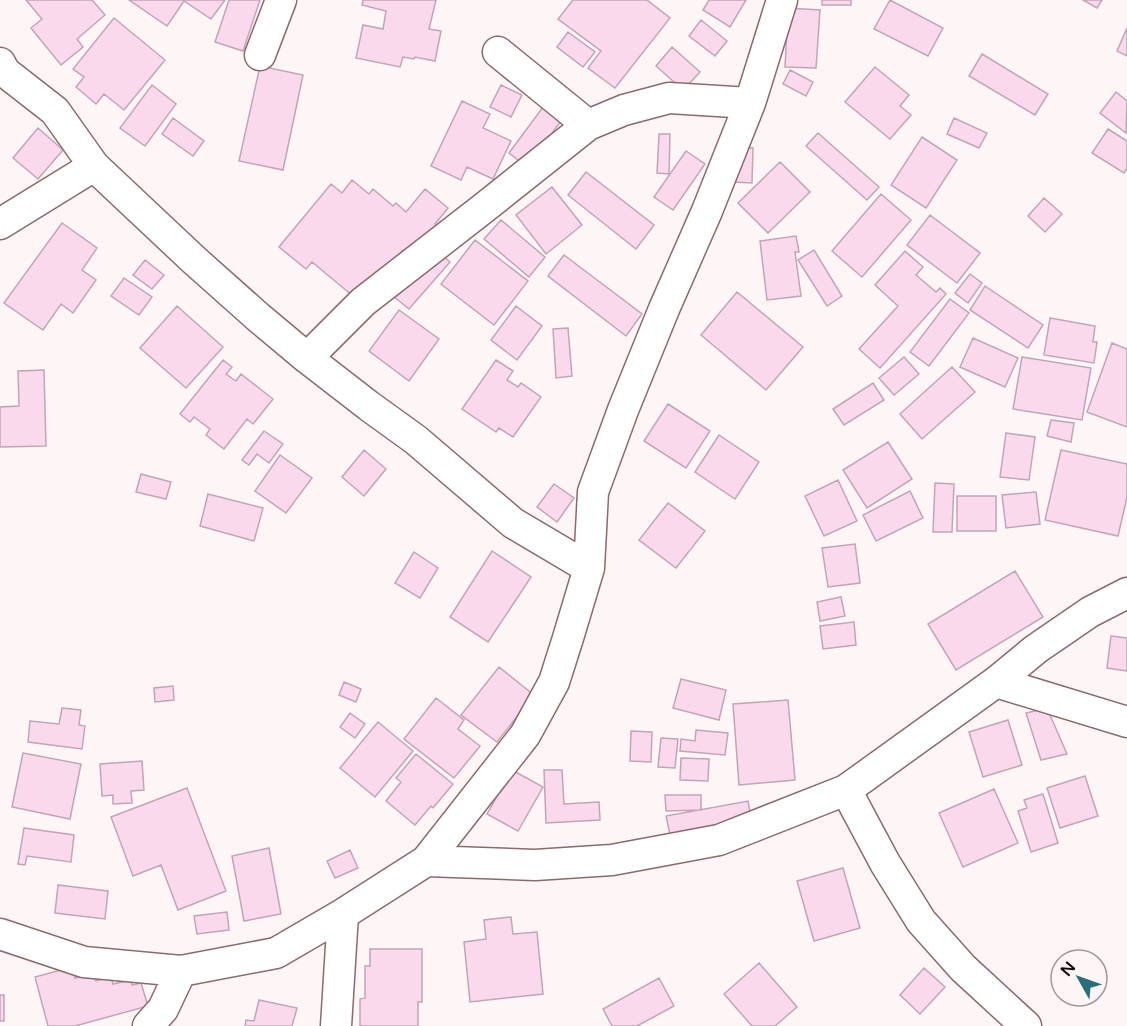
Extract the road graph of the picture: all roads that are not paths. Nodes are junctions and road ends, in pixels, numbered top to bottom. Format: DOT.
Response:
graph roads {
  1 [pos="281,0"];
  2 [pos="782,0"];
  3 [pos="498,52"];
  4 [pos="260,55"];
  5 [pos="0,63"];
  6 [pos="750,103"];
  7 [pos="588,125"];
  8 [pos="94,166"];
  9 [pos="0,224"];
  10 [pos="307,358"];
  11 [pos="588,568"];
  12 [pos="1127,593"];
  13 [pos="996,682"];
  14 [pos="1127,722"];
  15 [pos="846,790"];
  16 [pos="426,861"];
  17 [pos="343,914"];
  18 [pos="0,934"];
  19 [pos="182,970"];
  20 [pos="148,1026"];
  21 [pos="336,1026"];
  22 [pos="1026,1026"];
  1 -- 4 [label="street"];
  2 -- 6 [label="street"];
  3 -- 7 [label="street"];
  5 -- 8 [label="street"];
  6 -- 7 [label="street"];
  6 -- 11 [label="street"];
  7 -- 10 [label="street"];
  8 -- 9 [label="street"];
  8 -- 10 [label="street"];
  10 -- 11 [label="street"];
  11 -- 16 [label="street"];
  12 -- 13 [label="street"];
  13 -- 14 [label="street"];
  13 -- 15 [label="street"];
  15 -- 16 [label="street"];
  15 -- 22 [label="street"];
  16 -- 17 [label="street"];
  17 -- 19 [label="street"];
  17 -- 21 [label="street"];
  18 -- 19 [label="street"];
  19 -- 20 [label="street"];
}
